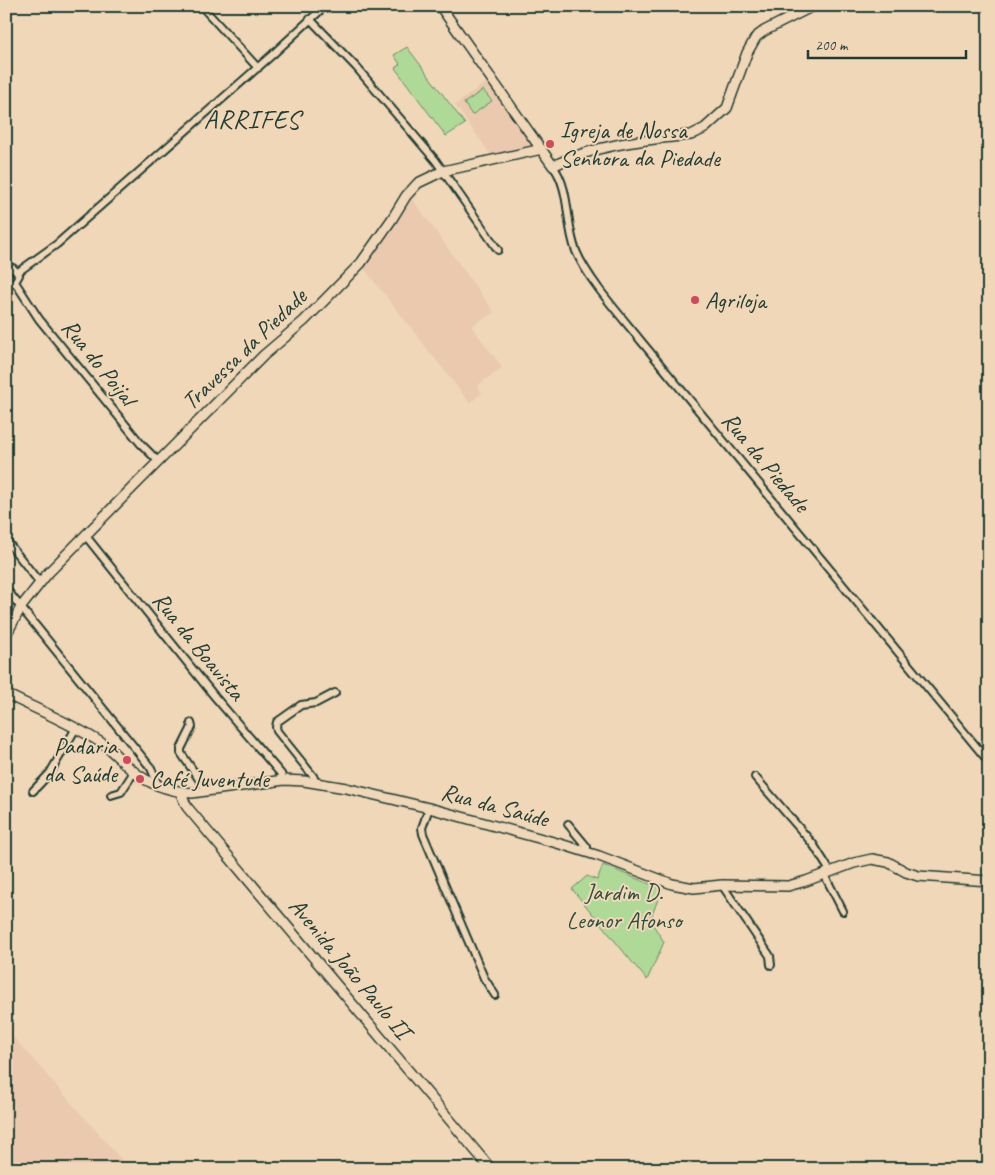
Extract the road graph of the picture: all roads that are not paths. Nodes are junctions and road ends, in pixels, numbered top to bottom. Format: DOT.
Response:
graph roads {
  1 [pos="325,6"];
  2 [pos="440,6"];
  3 [pos="813,6"];
  4 [pos="205,10"];
  5 [pos="310,19"];
  6 [pos="258,68"];
  7 [pos="542,149"];
  8 [pos="554,166"];
  9 [pos="443,171"];
  10 [pos="498,250"];
  11 [pos="7,269"];
  12 [pos="18,272"];
  13 [pos="6,281"];
  14 [pos="15,282"];
  15 [pos="158,460"];
  16 [pos="85,536"];
  17 [pos="6,540"];
  18 [pos="40,583"];
  19 [pos="6,589"];
  20 [pos="21,607"];
  21 [pos="6,635"];
  22 [pos="335,693"];
  23 [pos="6,694"];
  24 [pos="192,723"];
  25 [pos="76,728"];
  26 [pos="989,762"];
  27 [pos="134,772"];
  28 [pos="755,777"];
  29 [pos="284,780"];
  30 [pos="316,783"];
  31 [pos="158,785"];
  32 [pos="33,791"];
  33 [pos="207,791"];
  34 [pos="180,792"];
  35 [pos="111,795"];
  36 [pos="430,808"];
  37 [pos="568,824"];
  38 [pos="587,852"];
  39 [pos="827,873"];
  40 [pos="989,881"];
  41 [pos="722,885"];
  42 [pos="843,911"];
  43 [pos="771,965"];
  44 [pos="495,995"];
  45 [pos="491,1169"];
  1 -- 5 [label="street"];
  2 -- 7 [label="street"];
  3 -- 8 [label="street"];
  4 -- 6 [label="street"];
  5 -- 6 [label="street"];
  5 -- 9 [label="street"];
  6 -- 12 [label="street"];
  7 -- 8 [label="street"];
  7 -- 9 [label="street, Travessa da Piedade"];
  8 -- 26 [label="street, Rua da Piedade"];
  9 -- 10 [label="street"];
  9 -- 15 [label="street, Travessa da Piedade"];
  11 -- 12 [label="street"];
  12 -- 14 [label="street"];
  13 -- 14 [label="street"];
  14 -- 15 [label="street, Rua do Poijal"];
  15 -- 16 [label="street, Travessa da Piedade"];
  16 -- 18 [label="street, Travessa da Piedade"];
  16 -- 29 [label="street, Rua da Boavista"];
  17 -- 18 [label="street"];
  18 -- 20 [label="street, Travessa da Piedade"];
  19 -- 20 [label="street"];
  20 -- 21 [label="street, Travessa da Piedade"];
  20 -- 31 [label="street"];
  22 -- 30 [label="street"];
  23 -- 25 [label="street, Rua da Saúde"];
  24 -- 33 [label="street"];
  25 -- 27 [label="street, Rua da Saúde"];
  25 -- 32 [label="street"];
  27 -- 31 [label="street, Rua da Saúde"];
  27 -- 35 [label="street"];
  28 -- 39 [label="street"];
  29 -- 30 [label="street, Rua da Saúde"];
  29 -- 33 [label="street, Rua da Saúde"];
  30 -- 36 [label="street, Rua da Saúde"];
  31 -- 34 [label="street, Rua da Saúde"];
  33 -- 34 [label="street, Rua da Saúde"];
  34 -- 45 [label="street, Avenida João Paulo II"];
  36 -- 38 [label="street, Rua da Saúde"];
  36 -- 44 [label="street"];
  37 -- 38 [label="street"];
  38 -- 41 [label="street, Rua da Saúde"];
  39 -- 40 [label="street, Rua da Saúde"];
  39 -- 41 [label="street, Rua da Saúde"];
  39 -- 42 [label="street"];
  41 -- 43 [label="street"];
}
